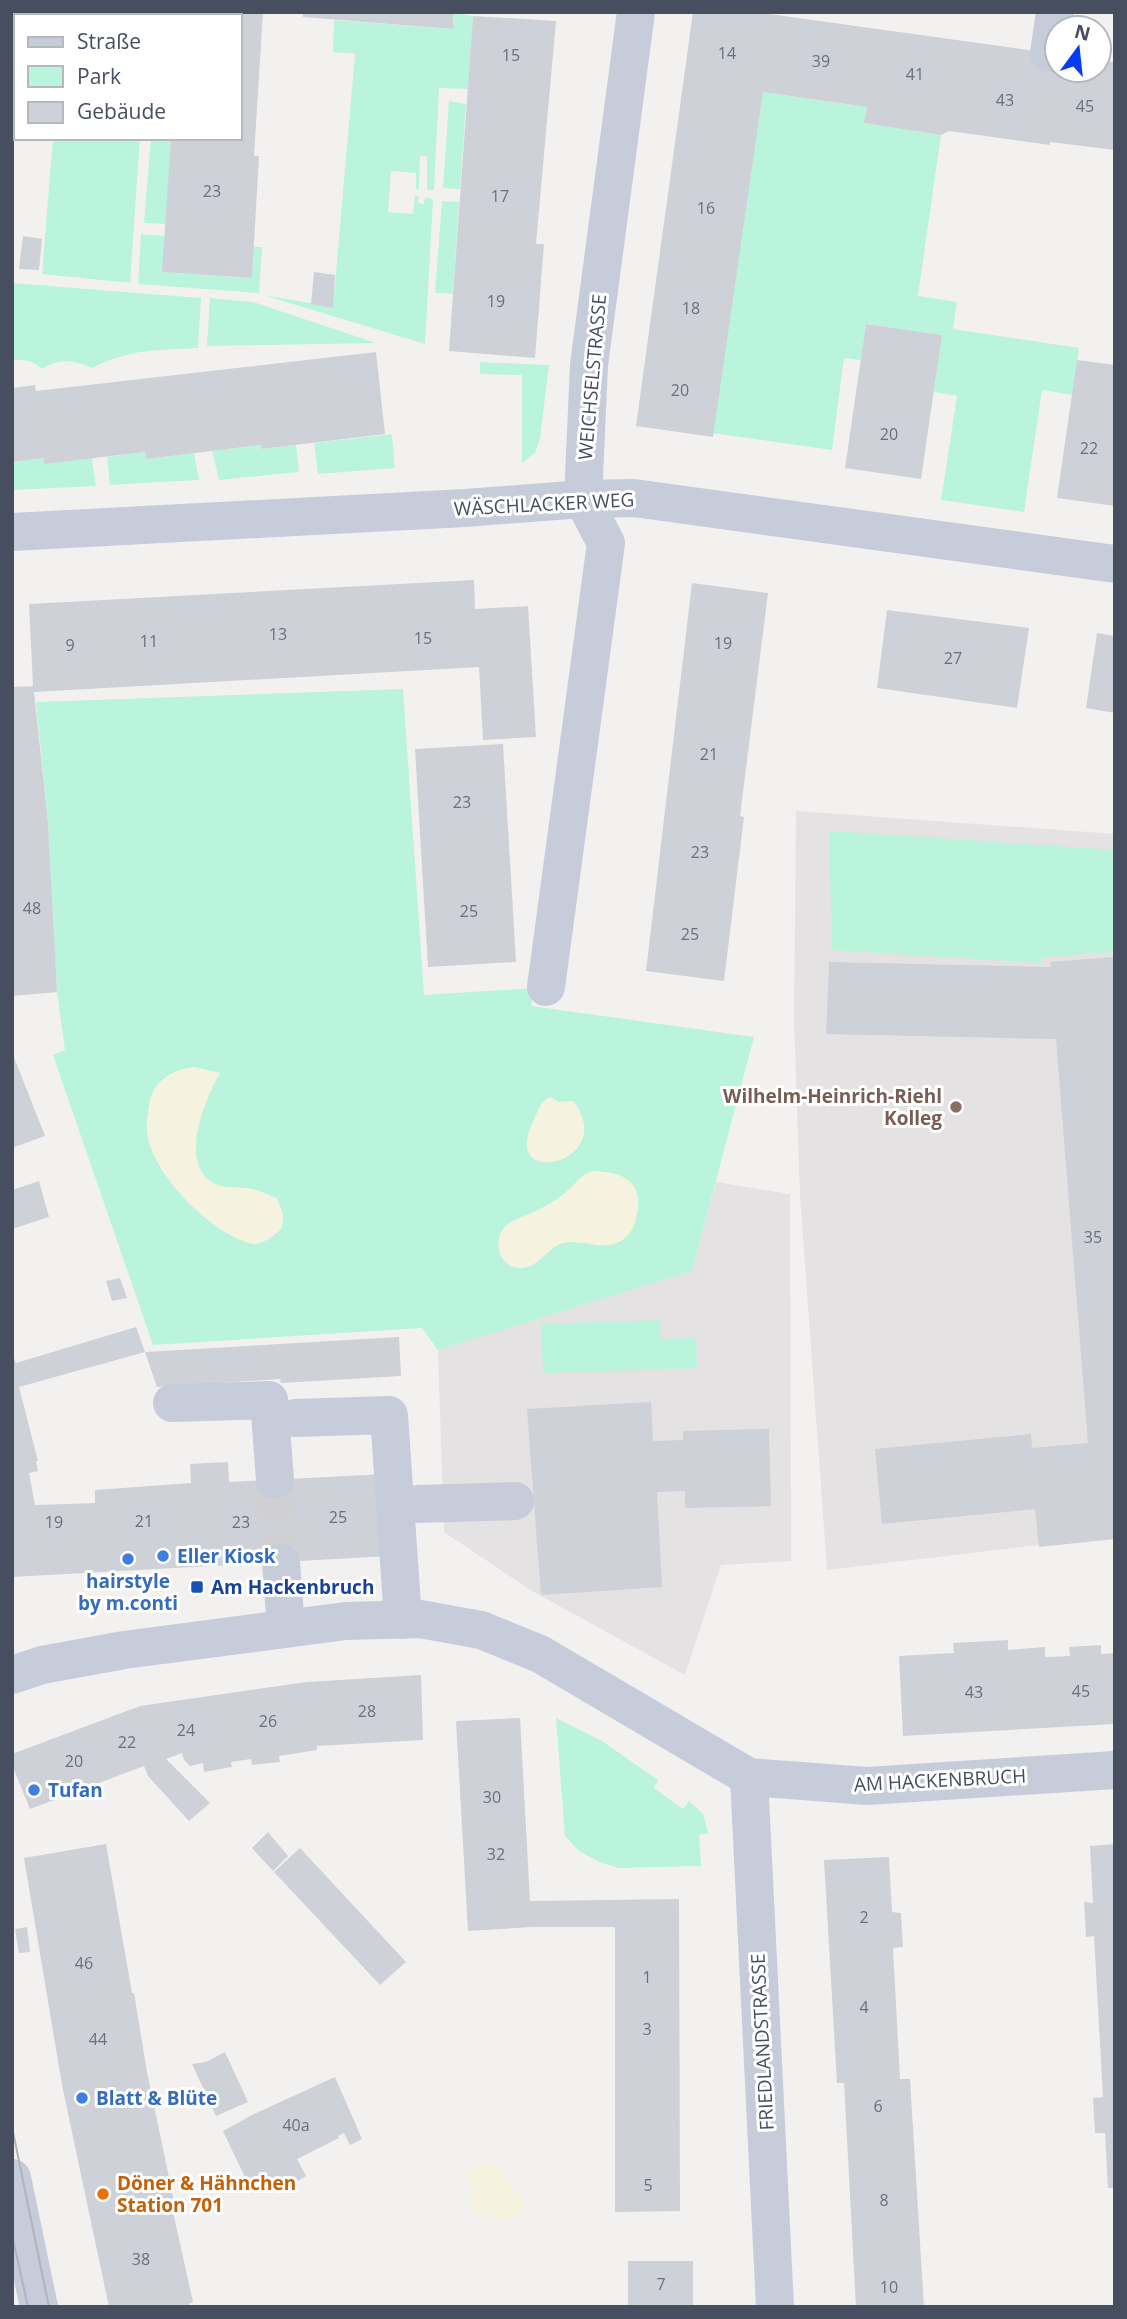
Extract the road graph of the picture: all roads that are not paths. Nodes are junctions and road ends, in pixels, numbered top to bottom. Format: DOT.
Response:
graph roads {
  1 [pos="636,12"];
  2 [pos="583,499"];
  3 [pos="12,532"];
  4 [pos="1115,564"];
  5 [pos="546,987"];
  6 [pos="172,1403"];
  7 [pos="295,1418"];
  8 [pos="275,1479"];
  9 [pos="514,1502"];
  10 [pos="418,1504"];
  11 [pos="281,1563"];
  12 [pos="402,1620"];
  13 [pos="286,1628"];
  14 [pos="12,1675"];
  15 [pos="1115,1770"];
  16 [pos="749,1776"];
  17 [pos="12,2178"];
  18 [pos="39,2307"];
  19 [pos="775,2307"];
  1 -- 2 [label="street, WEICHSELSTRASSE"];
  2 -- 3 [label="street, WÄSCHLACKER WEG"];
  2 -- 4 [label="street, WÄSCHLACKER WEG"];
  2 -- 5 [label="street"];
  6 -- 8 [label="street"];
  7 -- 12 [label="street"];
  9 -- 10 [label="street"];
  11 -- 13 [label="street"];
  12 -- 13 [label="street, AM HACKENBRUCH"];
  12 -- 16 [label="street, AM HACKENBRUCH"];
  13 -- 14 [label="street, AM HACKENBRUCH"];
  15 -- 16 [label="street, AM HACKENBRUCH"];
  16 -- 19 [label="street, FRIEDLANDSTRASSE"];
  17 -- 18 [label="street"];
}
